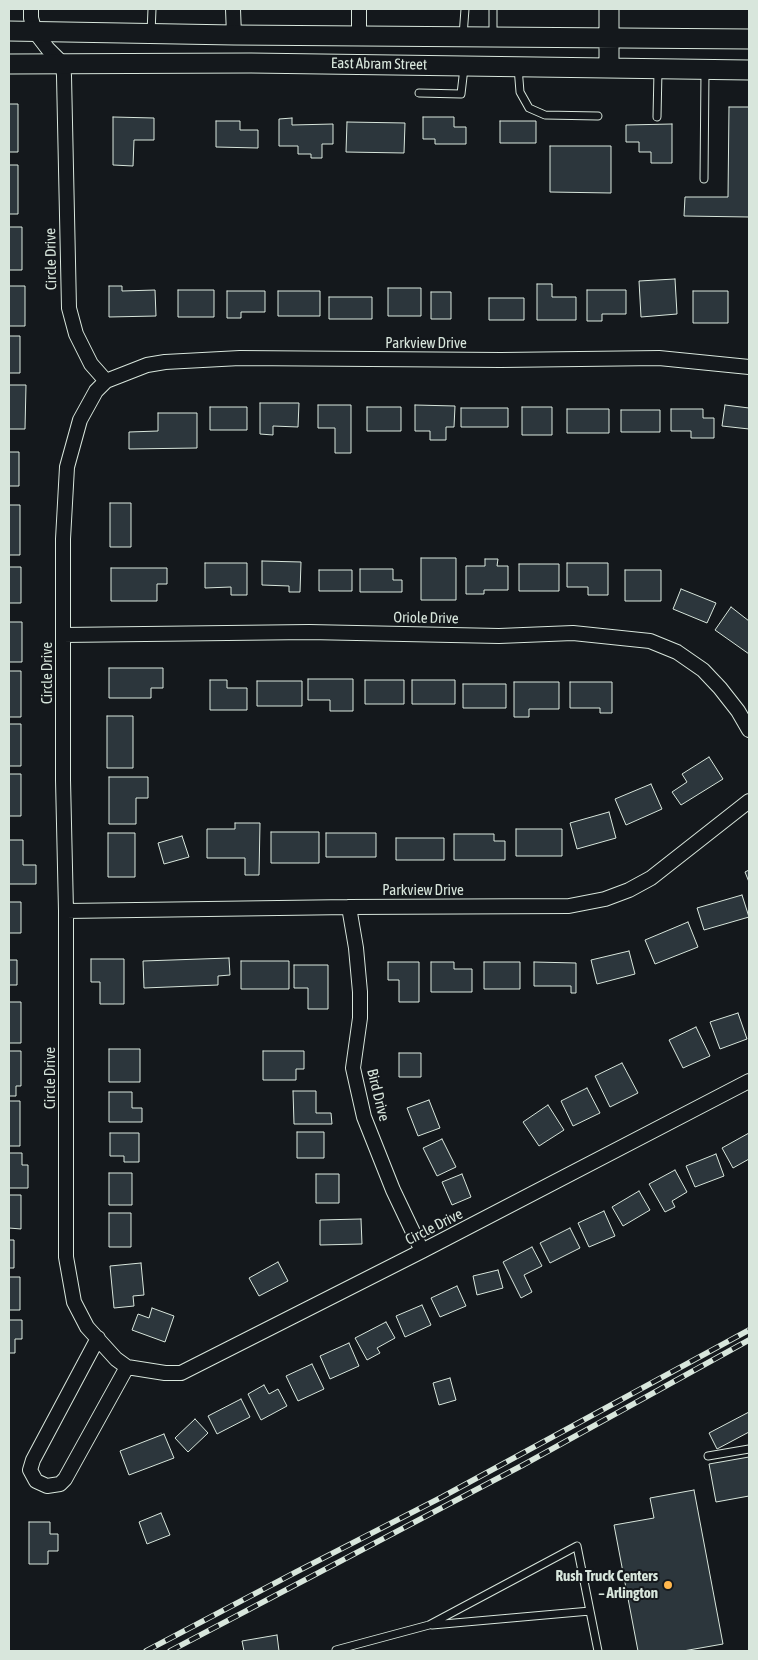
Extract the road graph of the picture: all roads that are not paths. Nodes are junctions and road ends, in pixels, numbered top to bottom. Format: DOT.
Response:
graph roads {
  1 [pos="31,9"];
  2 [pos="152,9"];
  3 [pos="232,9"];
  4 [pos="359,9"];
  5 [pos="465,9"];
  6 [pos="493,9"];
  7 [pos="609,9"];
  8 [pos="9,31"];
  9 [pos="35,32"];
  10 [pos="151,33"];
  11 [pos="234,34"];
  12 [pos="359,34"];
  13 [pos="464,36"];
  14 [pos="493,36"];
  15 [pos="609,37"];
  16 [pos="749,38"];
  17 [pos="9,64"];
  18 [pos="63,64"];
  19 [pos="464,65"];
  20 [pos="518,66"];
  21 [pos="609,67"];
  22 [pos="658,68"];
  23 [pos="706,69"];
  24 [pos="749,70"];
  25 [pos="419,94"];
  26 [pos="598,116"];
  27 [pos="657,117"];
  28 [pos="704,179"];
  29 [pos="749,367"];
  30 [pos="106,381"];
  31 [pos="63,635"];
  32 [pos="749,730"];
  33 [pos="749,801"];
  34 [pos="349,907"];
  35 [pos="66,910"];
  36 [pos="749,1081"];
  37 [pos="422,1251"];
  38 [pos="98,1338"];
  39 [pos="127,1367"];
  40 [pos="749,1449"];
  41 [pos="708,1456"];
  42 [pos="590,1611"];
  43 [pos="430,1625"];
  44 [pos="337,1651"];
  45 [pos="598,1651"];
  1 -- 9 [label="street"];
  2 -- 10 [label="lane"];
  3 -- 11 [label="street"];
  4 -- 12 [label="street"];
  5 -- 13 [label="lane"];
  6 -- 14 [label="lane"];
  7 -- 15 [label="main road"];
  8 -- 9 [label="main road, East Abram Street"];
  9 -- 10 [label="main road, East Abram Street"];
  9 -- 18 [label="street"];
  10 -- 11 [label="main road, East Abram Street"];
  11 -- 12 [label="main road, East Abram Street"];
  12 -- 13 [label="main road, East Abram Street"];
  13 -- 14 [label="main road, East Abram Street"];
  14 -- 15 [label="main road, East Abram Street"];
  15 -- 16 [label="main road, East Abram Street"];
  15 -- 21 [label="main road"];
  17 -- 18 [label="main road, East Abram Street"];
  18 -- 19 [label="main road, East Abram Street"];
  18 -- 30 [label="street, Circle Drive"];
  19 -- 20 [label="main road, East Abram Street"];
  19 -- 25 [label="lane"];
  20 -- 21 [label="main road, East Abram Street"];
  20 -- 26 [label="lane"];
  21 -- 22 [label="main road, East Abram Street"];
  22 -- 23 [label="main road, East Abram Street"];
  22 -- 27 [label="lane"];
  23 -- 24 [label="main road, East Abram Street"];
  23 -- 28 [label="lane"];
  29 -- 30 [label="street, Parkview Drive"];
  30 -- 31 [label="street, Circle Drive"];
  31 -- 32 [label="street, Oriole Drive"];
  31 -- 35 [label="street, Circle Drive"];
  33 -- 34 [label="street, Parkview Drive"];
  34 -- 35 [label="street, Parkview Drive"];
  34 -- 37 [label="street, Bird Drive"];
  35 -- 38 [label="street, Circle Drive"];
  36 -- 37 [label="street, Circle Drive"];
  37 -- 39 [label="street, Circle Drive"];
  38 -- 39 [label="street, Circle Drive"];
  38 -- 39 [label="street"];
  40 -- 41 [label="lane"];
  42 -- 43 [label="lane"];
  42 -- 43 [label="lane"];
  42 -- 45 [label="lane"];
  43 -- 44 [label="lane"];
}
